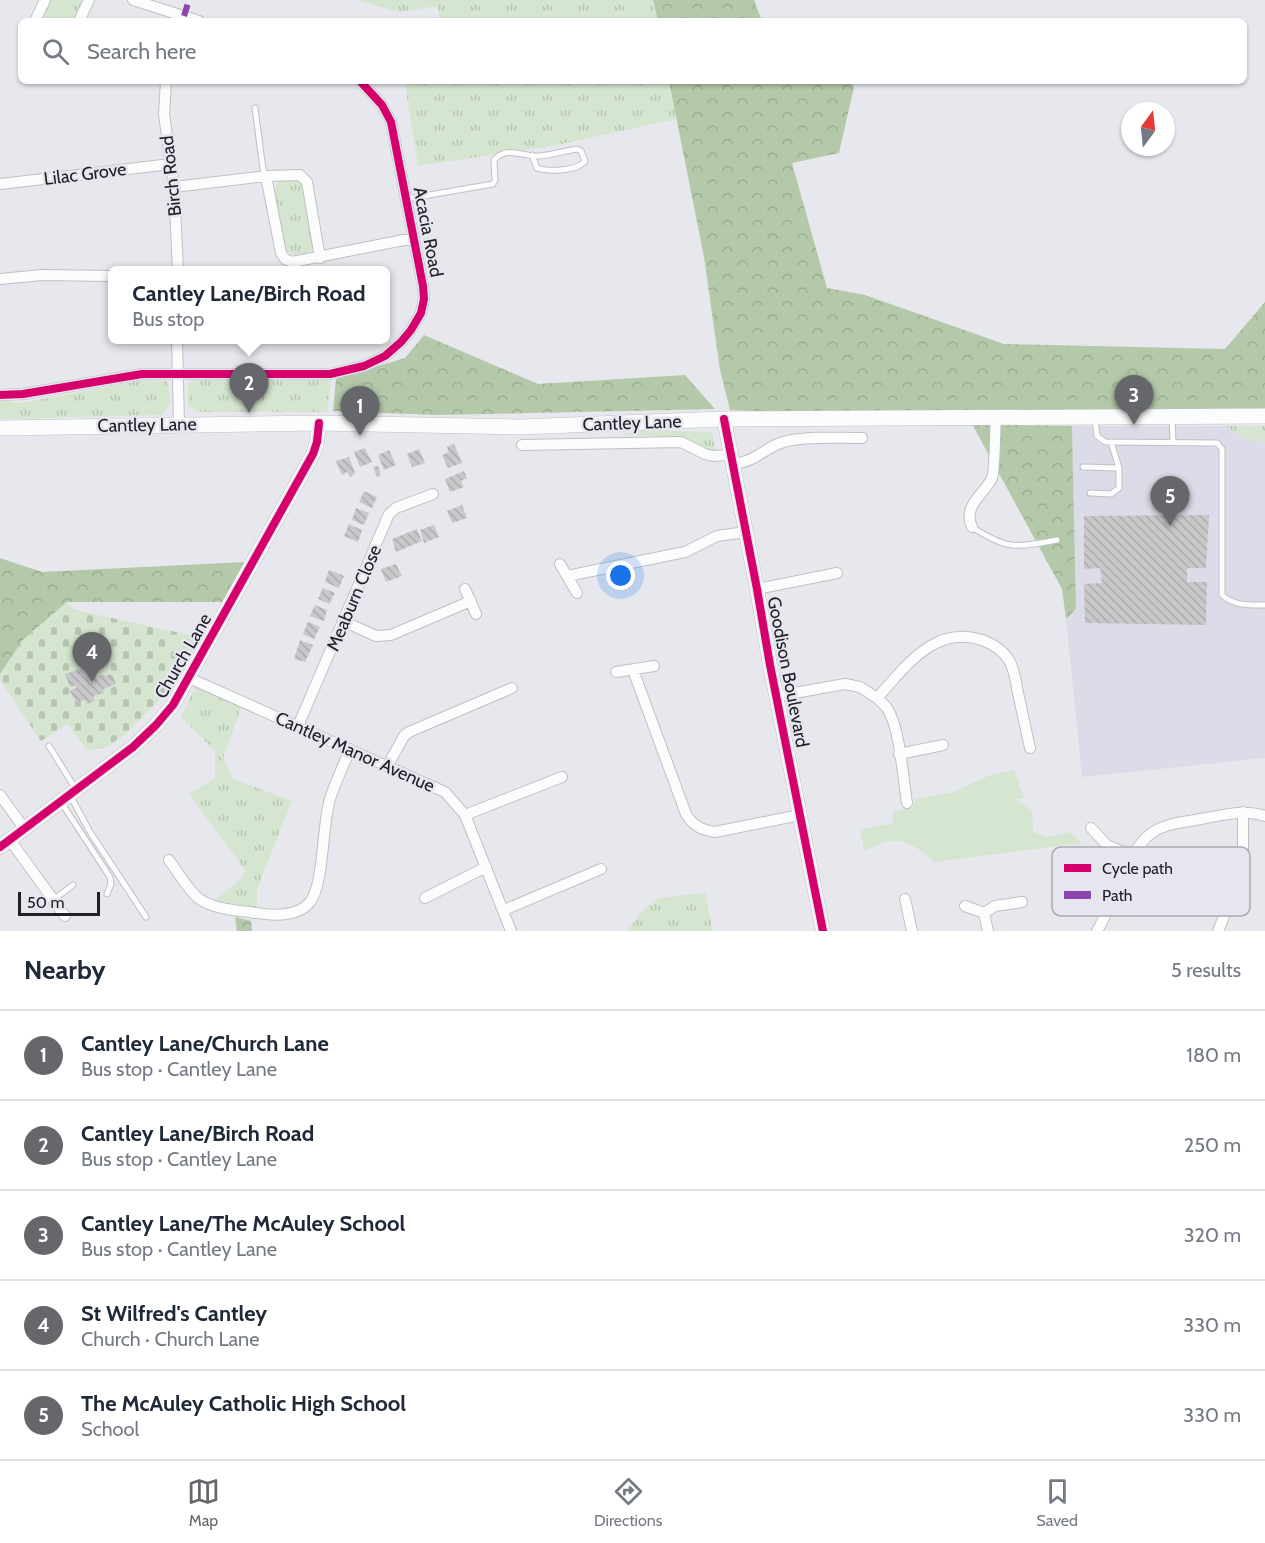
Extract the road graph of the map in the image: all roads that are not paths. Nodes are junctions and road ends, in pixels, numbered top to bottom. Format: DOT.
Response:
graph roads {
  1 [pos="45,0"];
  2 [pos="89,0"];
  3 [pos="133,0"];
  4 [pos="36,18"];
  5 [pos="80,18"];
  6 [pos="180,18"];
  7 [pos="166,84"];
  8 [pos="363,84"];
  9 [pos="255,108"];
  10 [pos="532,155"];
  11 [pos="171,164"];
  12 [pos="267,176"];
  13 [pos="0,184"];
  14 [pos="174,187"];
  15 [pos="406,199"];
  16 [pos="414,238"];
  17 [pos="320,258"];
  18 [pos="178,266"];
  19 [pos="108,276"];
  20 [pos="0,279"];
  21 [pos="177,344"];
  22 [pos="177,374"];
  23 [pos="0,395"];
  24 [pos="1094,416"];
  25 [pos="1172,416"];
  26 [pos="1265,416"];
  27 [pos="996,417"];
  28 [pos="724,419"];
  29 [pos="320,423"];
  30 [pos="179,424"];
  31 [pos="0,428"];
  32 [pos="862,438"];
  33 [pos="1111,442"];
  34 [pos="1173,443"];
  35 [pos="522,445"];
  36 [pos="731,460"];
  37 [pos="1083,467"];
  38 [pos="1119,468"];
  39 [pos="1090,493"];
  40 [pos="433,494"];
  41 [pos="972,527"];
  42 [pos="746,532"];
  43 [pos="1057,540"];
  44 [pos="560,564"];
  45 [pos="837,573"];
  46 [pos="567,576"];
  47 [pos="465,589"];
  48 [pos="757,589"];
  49 [pos="577,593"];
  50 [pos="471,601"];
  51 [pos="1265,604"];
  52 [pos="476,614"];
  53 [pos="345,622"];
  54 [pos="654,666"];
  55 [pos="633,670"];
  56 [pos="616,672"];
  57 [pos="189,678"];
  58 [pos="512,688"];
  59 [pos="777,696"];
  60 [pos="877,698"];
  61 [pos="298,726"];
  62 [pos="943,745"];
  63 [pos="49,746"];
  64 [pos="351,748"];
  65 [pos="1030,748"];
  66 [pos="899,754"];
  67 [pos="388,765"];
  68 [pos="562,777"];
  69 [pos="0,795"];
  70 [pos="69,795"];
  71 [pos="907,803"];
  72 [pos="1243,812"];
  73 [pos="465,815"];
  74 [pos="800,815"];
  75 [pos="1265,816"];
  76 [pos="24,828"];
  77 [pos="1091,828"];
  78 [pos="5,843"];
  79 [pos="1112,847"];
  80 [pos="1140,847"];
  81 [pos="1243,847"];
  82 [pos="170,860"];
  83 [pos="486,867"];
  84 [pos="601,869"];
  85 [pos="73,885"];
  86 [pos="107,894"];
  87 [pos="425,898"];
  88 [pos="905,899"];
  89 [pos="53,900"];
  90 [pos="1022,902"];
  91 [pos="965,906"];
  92 [pos="504,910"];
  93 [pos="984,913"];
  94 [pos="65,916"];
  95 [pos="1104,916"];
  96 [pos="1224,916"];
  97 [pos="146,917"];
  98 [pos="511,931"];
  99 [pos="823,931"];
  100 [pos="912,931"];
  101 [pos="988,931"];
  102 [pos="1097,931"];
  103 [pos="1218,931"];
  1 -- 4 [label="street"];
  2 -- 5 [label="street"];
  3 -- 6 [label="street"];
  7 -- 11 [label="street, Birch Road"];
  8 -- 15 [label="street, Acacia Road"];
  9 -- 12 [label="lane"];
  10 -- 10 [label="lane"];
  10 -- 15 [label="lane"];
  11 -- 13 [label="street, Lilac Grove"];
  11 -- 14 [label="street, Birch Road"];
  12 -- 14 [label="street"];
  12 -- 17 [label="street"];
  12 -- 17 [label="street"];
  14 -- 18 [label="street, Birch Road"];
  15 -- 16 [label="street, Acacia Road"];
  16 -- 17 [label="street"];
  16 -- 22 [label="street, Acacia Road"];
  19 -- 20 [label="street"];
  21 -- 22 [label="street"];
  22 -- 23 [label="street, Acacia Road"];
  22 -- 30 [label="street"];
  24 -- 25 [label="main road, Cantley Lane"];
  24 -- 27 [label="main road, Cantley Lane"];
  24 -- 33 [label="lane"];
  25 -- 26 [label="main road, Cantley Lane"];
  25 -- 34 [label="lane"];
  27 -- 28 [label="main road, Cantley Lane"];
  27 -- 41 [label="street"];
  28 -- 29 [label="main road, Cantley Lane"];
  28 -- 36 [label="street, Goodison Boulevard"];
  29 -- 30 [label="main road, Cantley Lane"];
  29 -- 57 [label="street, Church Lane"];
  30 -- 31 [label="main road, Cantley Lane"];
  32 -- 36 [label="street, Cantley Lane"];
  33 -- 34 [label="lane"];
  33 -- 38 [label="lane"];
  34 -- 51 [label="lane"];
  35 -- 36 [label="street, Cantley Lane"];
  36 -- 42 [label="street, Goodison Boulevard"];
  37 -- 38 [label="lane"];
  38 -- 39 [label="lane"];
  40 -- 53 [label="street, Meaburn Close"];
  41 -- 43 [label="lane"];
  42 -- 46 [label="street"];
  42 -- 48 [label="street, Goodison Boulevard"];
  44 -- 46 [label="street"];
  45 -- 48 [label="street"];
  46 -- 49 [label="street"];
  47 -- 50 [label="street"];
  48 -- 59 [label="street, Goodison Boulevard"];
  50 -- 52 [label="street"];
  50 -- 53 [label="street"];
  53 -- 61 [label="street, Meaburn Close"];
  54 -- 55 [label="street"];
  55 -- 56 [label="street"];
  55 -- 74 [label="street"];
  57 -- 61 [label="street, Cantley Manor Avenue"];
  57 -- 70 [label="street, Church Lane"];
  58 -- 67 [label="street"];
  59 -- 60 [label="street"];
  59 -- 74 [label="street, Goodison Boulevard"];
  60 -- 65 [label="street"];
  60 -- 66 [label="street"];
  61 -- 64 [label="street, Cantley Manor Avenue"];
  62 -- 66 [label="street"];
  63 -- 70 [label="lane"];
  64 -- 67 [label="street, Cantley Manor Avenue"];
  64 -- 82 [label="street"];
  66 -- 71 [label="street"];
  67 -- 73 [label="street, Cantley Manor Avenue"];
  68 -- 73 [label="street"];
  69 -- 76 [label="street"];
  70 -- 76 [label="street, Church Lane"];
  70 -- 86 [label="lane"];
  70 -- 97 [label="lane"];
  72 -- 75 [label="street"];
  72 -- 80 [label="street"];
  72 -- 81 [label="street"];
  73 -- 83 [label="street, Cantley Manor Avenue"];
  74 -- 99 [label="street, Goodison Boulevard"];
  76 -- 78 [label="street, Church Lane"];
  77 -- 79 [label="street"];
  78 -- 89 [label="street"];
  83 -- 87 [label="street"];
  83 -- 92 [label="street, Cantley Manor Avenue"];
  84 -- 92 [label="street"];
  85 -- 89 [label="lane"];
  88 -- 100 [label="street"];
  89 -- 94 [label="street"];
  90 -- 93 [label="street"];
  91 -- 93 [label="street"];
  92 -- 98 [label="street, Cantley Manor Avenue"];
  93 -- 101 [label="street"];
  95 -- 102 [label="street"];
  96 -- 103 [label="street"];
}
